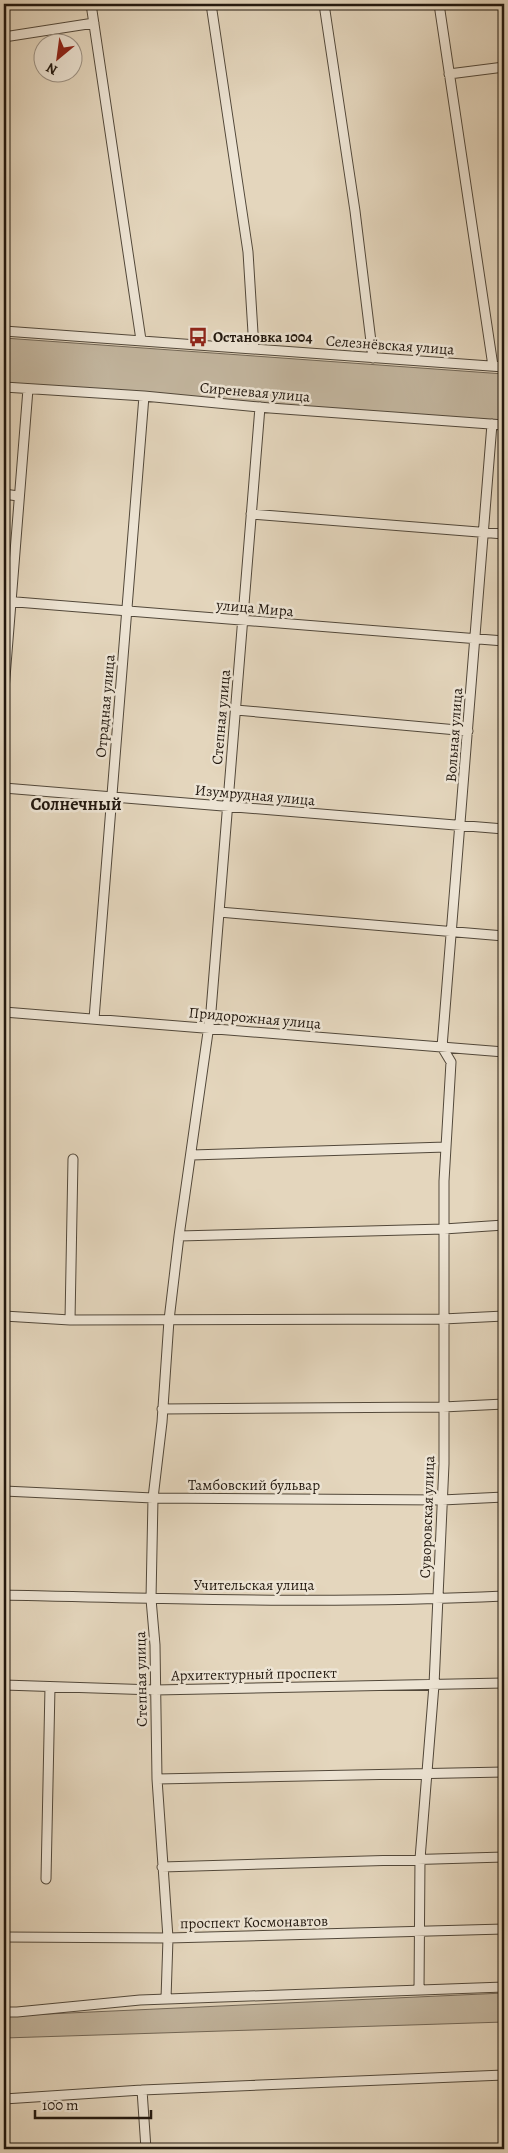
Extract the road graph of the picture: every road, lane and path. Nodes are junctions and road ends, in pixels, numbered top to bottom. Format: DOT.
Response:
graph roads {
  1 [pos="91,4"];
  2 [pos="211,4"];
  3 [pos="324,4"];
  4 [pos="439,4"];
  5 [pos="94,23"];
  6 [pos="4,37"];
  7 [pos="504,67"];
  8 [pos="449,74"];
  9 [pos="4,331"];
  10 [pos="141,340"];
  11 [pos="254,349"];
  12 [pos="373,358"];
  13 [pos="493,366"];
  14 [pos="504,367"];
  15 [pos="4,387"];
  16 [pos="28,389"];
  17 [pos="144,396"];
  18 [pos="260,407"];
  19 [pos="492,424"];
  20 [pos="504,425"];
  21 [pos="4,494"];
  22 [pos="18,496"];
  23 [pos="251,514"];
  24 [pos="483,533"];
  25 [pos="504,534"];
  26 [pos="8,602"];
  27 [pos="127,610"];
  28 [pos="243,621"];
  29 [pos="475,639"];
  30 [pos="504,641"];
  31 [pos="4,690"];
  32 [pos="236,710"];
  33 [pos="468,731"];
  34 [pos="4,788"];
  35 [pos="111,796"];
  36 [pos="227,806"];
  37 [pos="460,826"];
  38 [pos="504,829"];
  39 [pos="219,912"];
  40 [pos="451,932"];
  41 [pos="504,936"];
  42 [pos="4,1012"];
  43 [pos="94,1019"];
  44 [pos="209,1028"];
  45 [pos="442,1047"];
  46 [pos="504,1052"];
  47 [pos="446,1147"];
  48 [pos="192,1155"];
  49 [pos="73,1159"];
  50 [pos="504,1225"];
  51 [pos="444,1229"];
  52 [pos="179,1236"];
  53 [pos="4,1316"];
  54 [pos="504,1316"];
  55 [pos="443,1319"];
  56 [pos="70,1320"];
  57 [pos="169,1320"];
  58 [pos="504,1404"];
  59 [pos="443,1407"];
  60 [pos="162,1409"];
  61 [pos="4,1491"];
  62 [pos="504,1497"];
  63 [pos="153,1498"];
  64 [pos="442,1500"];
  65 [pos="4,1595"];
  66 [pos="504,1596"];
  67 [pos="151,1599"];
  68 [pos="438,1600"];
  69 [pos="504,1683"];
  70 [pos="4,1685"];
  71 [pos="434,1685"];
  72 [pos="50,1687"];
  73 [pos="155,1690"];
  74 [pos="504,1772"];
  75 [pos="428,1774"];
  76 [pos="157,1779"];
  77 [pos="504,1858"];
  78 [pos="420,1859"];
  79 [pos="162,1867"];
  80 [pos="46,1879"];
  81 [pos="504,1930"];
  82 [pos="420,1932"];
  83 [pos="4,1937"];
  84 [pos="168,1938"];
  85 [pos="504,1987"];
  86 [pos="419,1990"];
  87 [pos="166,1999"];
  88 [pos="4,2012"];
  89 [pos="504,2075"];
  90 [pos="142,2090"];
  91 [pos="4,2098"];
  92 [pos="504,2142"];
  93 [pos="146,2149"];
  94 [pos="502,2149"];
  1 -- 5 [label="street"];
  2 -- 11 [label="street"];
  3 -- 12 [label="street"];
  4 -- 8 [label="street"];
  5 -- 6 [label="street"];
  5 -- 10 [label="street"];
  7 -- 8 [label="street"];
  8 -- 13 [label="street"];
  9 -- 10 [label="street, Селезнёвская улица"];
  10 -- 11 [label="street, Селезнёвская улица"];
  11 -- 12 [label="street, Селезнёвская улица"];
  12 -- 13 [label="street, Селезнёвская улица"];
  13 -- 14 [label="street, Селезнёвская улица"];
  15 -- 16 [label="street, Сиреневая улица"];
  16 -- 17 [label="street, Сиреневая улица"];
  16 -- 22 [label="street"];
  17 -- 18 [label="street, Сиреневая улица"];
  17 -- 27 [label="street, Отрадная улица"];
  18 -- 19 [label="street, Сиреневая улица"];
  18 -- 23 [label="street, Степная улица"];
  19 -- 20 [label="street, Сиреневая улица"];
  19 -- 24 [label="street, Вольная улица"];
  21 -- 22 [label="street"];
  22 -- 26 [label="street"];
  23 -- 24 [label="street"];
  23 -- 28 [label="street, Степная улица"];
  24 -- 25 [label="street"];
  24 -- 29 [label="street, Вольная улица"];
  26 -- 27 [label="street, улица Мира"];
  26 -- 31 [label="street"];
  27 -- 28 [label="street, улица Мира"];
  27 -- 35 [label="street, Отрадная улица"];
  28 -- 29 [label="street, улица Мира"];
  28 -- 32 [label="street, Степная улица"];
  29 -- 30 [label="street, улица Мира"];
  29 -- 33 [label="street, Вольная улица"];
  32 -- 33 [label="street"];
  32 -- 36 [label="street, Степная улица"];
  33 -- 37 [label="street, Вольная улица"];
  34 -- 35 [label="street, Изумрудная улица"];
  35 -- 36 [label="street, Изумрудная улица"];
  35 -- 43 [label="street, Отрадная улица"];
  36 -- 37 [label="street, Изумрудная улица"];
  36 -- 39 [label="street, Степная улица"];
  37 -- 38 [label="street, Изумрудная улица"];
  37 -- 40 [label="street, Вольная улица"];
  39 -- 40 [label="street"];
  39 -- 44 [label="street, Степная улица"];
  40 -- 41 [label="street"];
  40 -- 45 [label="street, Вольная улица"];
  42 -- 43 [label="street, Придорожная улица"];
  43 -- 44 [label="street, Придорожная улица"];
  44 -- 45 [label="street, Придорожная улица"];
  44 -- 48 [label="street, Степная улица"];
  45 -- 46 [label="street, Придорожная улица"];
  45 -- 47 [label="street, Суворовская улица"];
  47 -- 48 [label="street"];
  47 -- 51 [label="street, Суворовская улица"];
  48 -- 52 [label="street, Степная улица"];
  49 -- 56 [label="street"];
  50 -- 51 [label="street"];
  51 -- 52 [label="street"];
  51 -- 55 [label="street, Суворовская улица"];
  52 -- 57 [label="street, Степная улица"];
  53 -- 56 [label="street"];
  54 -- 55 [label="street"];
  55 -- 57 [label="street"];
  55 -- 59 [label="street, Суворовская улица"];
  56 -- 57 [label="street"];
  57 -- 60 [label="street, Степная улица"];
  58 -- 59 [label="street"];
  59 -- 60 [label="street"];
  59 -- 64 [label="street, Суворовская улица"];
  60 -- 63 [label="street, Степная улица"];
  61 -- 63 [label="street, Тамбовский бульвар"];
  62 -- 64 [label="street, Тамбовский бульвар"];
  63 -- 64 [label="street, Тамбовский бульвар"];
  63 -- 67 [label="street, Степная улица"];
  64 -- 68 [label="street, Суворовская улица"];
  65 -- 67 [label="street, Учительская улица"];
  66 -- 68 [label="street, Учительская улица"];
  67 -- 68 [label="street, Учительская улица"];
  67 -- 73 [label="street, Степная улица"];
  68 -- 71 [label="street, Суворовская улица"];
  69 -- 71 [label="street, Архитектурный проспект"];
  70 -- 72 [label="street, Архитектурный проспект"];
  71 -- 73 [label="street, Архитектурный проспект"];
  71 -- 75 [label="street, Суворовская улица"];
  72 -- 73 [label="street, Архитектурный проспект"];
  72 -- 80 [label="street"];
  73 -- 76 [label="street, Степная улица"];
  74 -- 75 [label="street"];
  75 -- 76 [label="street"];
  75 -- 78 [label="street, Суворовская улица"];
  76 -- 79 [label="street, Степная улица"];
  77 -- 78 [label="street"];
  78 -- 79 [label="street"];
  78 -- 82 [label="street, Суворовская улица"];
  79 -- 84 [label="street, Степная улица"];
  81 -- 82 [label="street, проспект Космонавтов"];
  82 -- 84 [label="street, проспект Космонавтов"];
  82 -- 86 [label="street, Суворовская улица"];
  83 -- 84 [label="street, проспект Космонавтов"];
  84 -- 87 [label="street, Степная улица"];
  85 -- 86 [label="street"];
  86 -- 87 [label="street"];
  87 -- 88 [label="street"];
  89 -- 90 [label="street"];
  90 -- 91 [label="street"];
  90 -- 93 [label="street"];
  92 -- 94 [label="street"];
}
